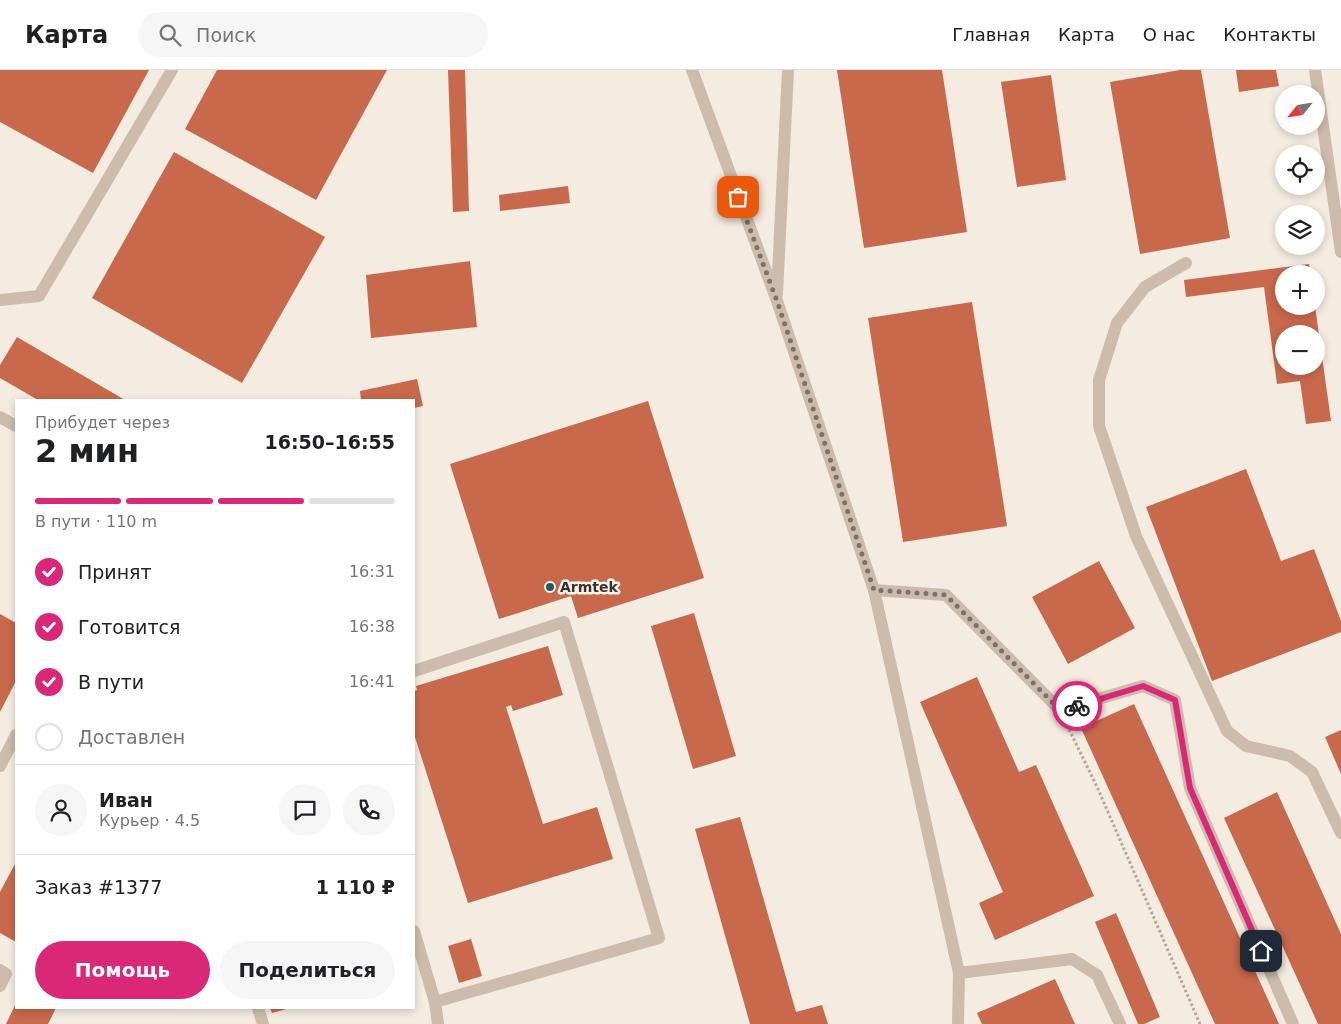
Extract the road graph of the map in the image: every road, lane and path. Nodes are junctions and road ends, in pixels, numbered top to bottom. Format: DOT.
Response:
graph roads {
  1 [pos="172,70"];
  2 [pos="692,70"];
  3 [pos="788,70"];
  4 [pos="1315,70"];
  5 [pos="1341,252"];
  6 [pos="1186,263"];
  7 [pos="0,300"];
  8 [pos="777,301"];
  9 [pos="0,417"];
  10 [pos="15,425"];
  11 [pos="874,590"];
  12 [pos="415,671"];
  13 [pos="1060,710"];
  14 [pos="15,737"];
  15 [pos="0,766"];
  16 [pos="1341,833"];
  17 [pos="415,934"];
  18 [pos="0,970"];
  19 [pos="959,973"];
  20 [pos="0,986"];
  21 [pos="435,1002"];
  22 [pos="258,1009"];
  23 [pos="263,1024"];
  24 [pos="438,1024"];
  25 [pos="958,1024"];
  26 [pos="1120,1024"];
  27 [pos="1200,1024"];
  28 [pos="1292,1024"];
  1 -- 7 [label="street"];
  2 -- 8 [label="street"];
  3 -- 8 [label="street"];
  4 -- 5 [label="street"];
  6 -- 16 [label="street"];
  8 -- 11 [label="street"];
  9 -- 10 [label="street"];
  11 -- 13 [label="street"];
  11 -- 19 [label="street"];
  12 -- 21 [label="street"];
  13 -- 27 [label="path"];
  13 -- 28 [label="street"];
  14 -- 15 [label="street"];
  17 -- 21 [label="street"];
  18 -- 20 [label="street"];
  19 -- 25 [label="street"];
  19 -- 26 [label="street"];
  21 -- 24 [label="street"];
  22 -- 23 [label="street"];
}
